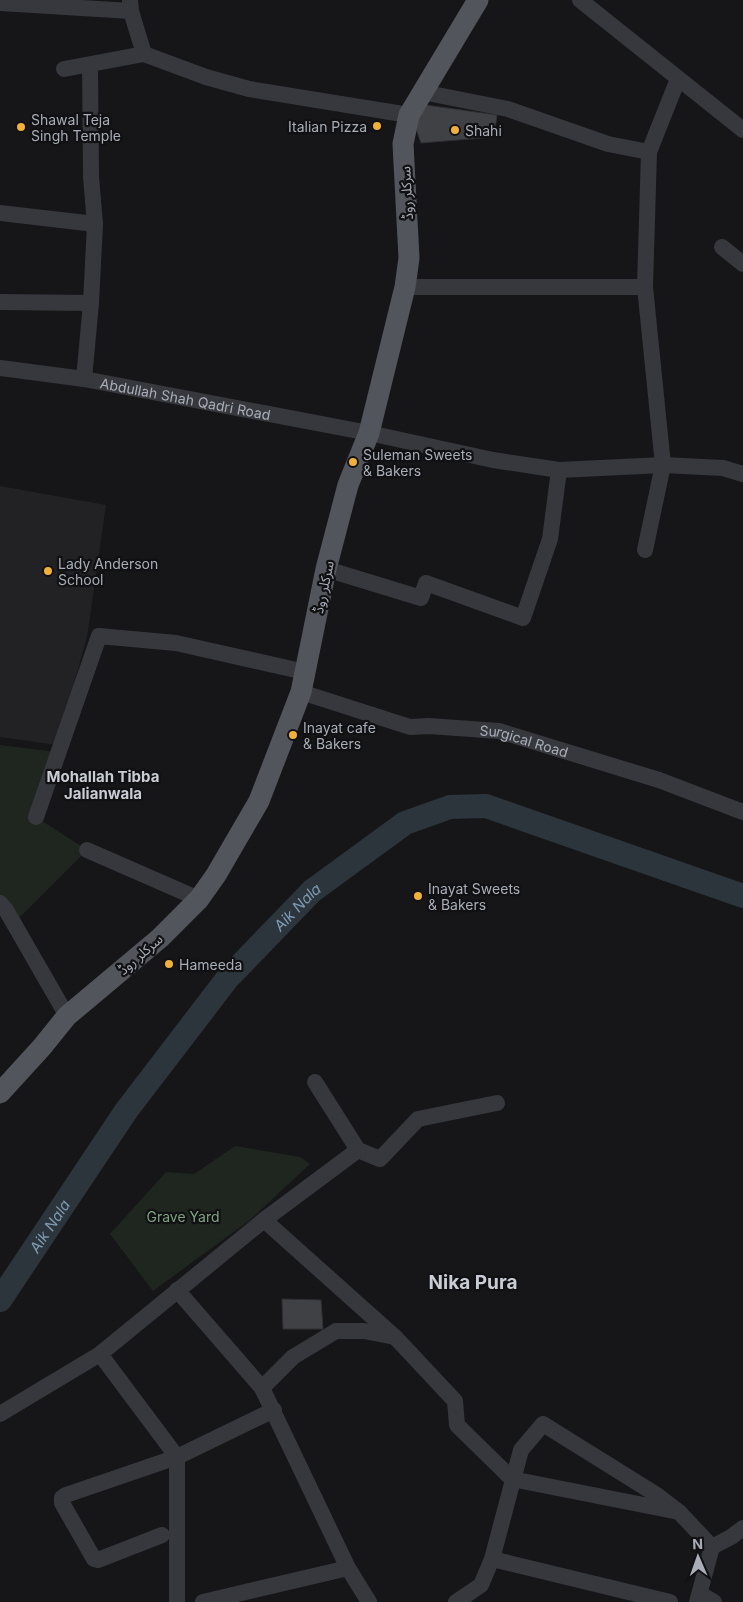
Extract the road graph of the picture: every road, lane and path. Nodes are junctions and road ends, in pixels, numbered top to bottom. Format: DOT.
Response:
graph roads {
  1 [pos="478,0"];
  2 [pos="580,0"];
  3 [pos="0,3"];
  4 [pos="131,6"];
  5 [pos="144,54"];
  6 [pos="90,66"];
  7 [pos="64,69"];
  8 [pos="678,79"];
  9 [pos="422,92"];
  10 [pos="409,115"];
  11 [pos="743,130"];
  12 [pos="649,152"];
  13 [pos="0,213"];
  14 [pos="95,224"];
  15 [pos="722,247"];
  16 [pos="743,264"];
  17 [pos="645,286"];
  18 [pos="405,287"];
  19 [pos="0,302"];
  20 [pos="91,303"];
  21 [pos="0,368"];
  22 [pos="84,379"];
  23 [pos="368,433"];
  24 [pos="663,465"];
  25 [pos="559,470"];
  26 [pos="743,474"];
  27 [pos="645,550"];
  28 [pos="326,569"];
  29 [pos="303,682"];
  30 [pos="743,812"];
  31 [pos="36,817"];
  32 [pos="87,850"];
  33 [pos="199,899"];
  34 [pos="0,904"];
  35 [pos="67,1016"];
  36 [pos="315,1082"];
  37 [pos="0,1093"];
  38 [pos="496,1103"];
  39 [pos="358,1150"];
  40 [pos="264,1220"];
  41 [pos="177,1290"];
  42 [pos="396,1338"];
  43 [pos="100,1354"];
  44 [pos="262,1388"];
  45 [pos="274,1410"];
  46 [pos="0,1414"];
  47 [pos="177,1457"];
  48 [pos="512,1479"];
  49 [pos="678,1512"];
  50 [pos="743,1528"];
  51 [pos="162,1535"];
  52 [pos="712,1547"];
  53 [pos="492,1559"];
  54 [pos="348,1568"];
  55 [pos="704,1599"];
  56 [pos="177,1602"];
  57 [pos="203,1602"];
  58 [pos="368,1602"];
  59 [pos="456,1602"];
  60 [pos="670,1602"];
  1 -- 9 [label="main road, سرکلر روڈ"];
  2 -- 8 [label="street"];
  3 -- 4 [label="street"];
  4 -- 5 [label="street"];
  5 -- 6 [label="street"];
  5 -- 10 [label="street"];
  6 -- 7 [label="street"];
  6 -- 14 [label="street"];
  8 -- 11 [label="street"];
  8 -- 12 [label="street"];
  9 -- 10 [label="main road, سرکلر روڈ"];
  9 -- 12 [label="street"];
  10 -- 18 [label="main road, سرکلر روڈ"];
  12 -- 17 [label="street"];
  13 -- 14 [label="street"];
  14 -- 20 [label="street"];
  15 -- 16 [label="street"];
  17 -- 18 [label="street"];
  17 -- 24 [label="street"];
  18 -- 23 [label="main road, سرکلر روڈ"];
  19 -- 20 [label="street"];
  20 -- 22 [label="street"];
  21 -- 22 [label="street, Abdullah Shah Qadri Road"];
  22 -- 23 [label="street, Abdullah Shah Qadri Road"];
  23 -- 25 [label="street, Abdullah Shah Qadri Road"];
  23 -- 28 [label="main road, سرکلر روڈ"];
  24 -- 25 [label="street, Abdullah Shah Qadri Road"];
  24 -- 26 [label="street, Abdullah Shah Qadri Road"];
  24 -- 27 [label="street"];
  25 -- 28 [label="street"];
  28 -- 29 [label="main road, سرکلر روڈ"];
  29 -- 30 [label="street, Surgical Road"];
  29 -- 31 [label="street, Surgical Road"];
  29 -- 33 [label="main road, سرکلر روڈ"];
  32 -- 33 [label="street"];
  33 -- 35 [label="main road, سرکلر روڈ"];
  34 -- 35 [label="street"];
  35 -- 37 [label="main road, سرکلر روڈ"];
  36 -- 39 [label="street"];
  38 -- 39 [label="street"];
  39 -- 40 [label="street"];
  40 -- 41 [label="street"];
  40 -- 42 [label="street"];
  41 -- 43 [label="street"];
  41 -- 44 [label="street"];
  42 -- 44 [label="street"];
  42 -- 48 [label="street"];
  43 -- 46 [label="street"];
  43 -- 47 [label="street"];
  44 -- 45 [label="street"];
  45 -- 47 [label="street"];
  45 -- 54 [label="street"];
  47 -- 51 [label="street"];
  47 -- 56 [label="street"];
  48 -- 49 [label="street"];
  48 -- 49 [label="street"];
  48 -- 53 [label="street"];
  49 -- 52 [label="street"];
  50 -- 52 [label="street"];
  52 -- 55 [label="street"];
  53 -- 59 [label="street"];
  53 -- 60 [label="street"];
  54 -- 57 [label="street"];
  54 -- 58 [label="street"];
}
